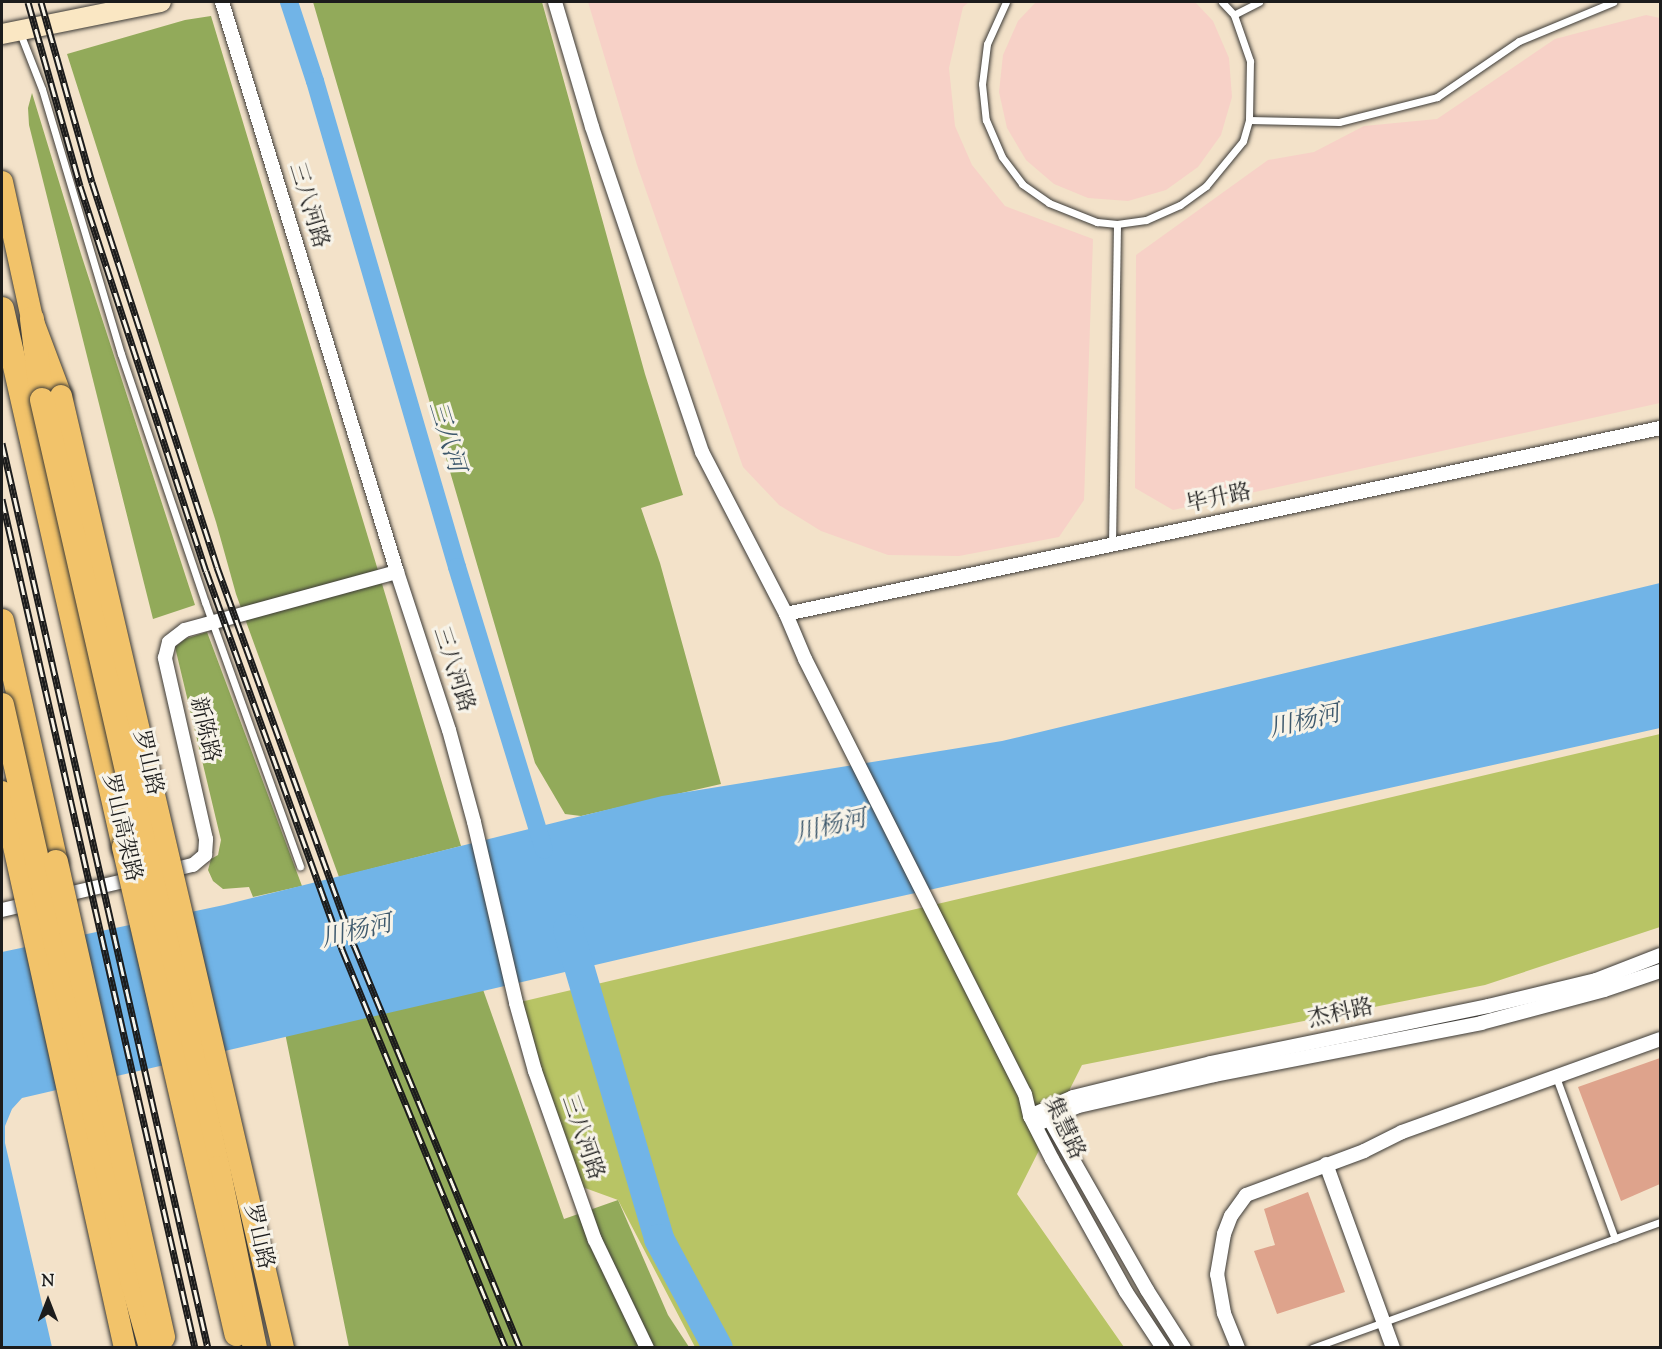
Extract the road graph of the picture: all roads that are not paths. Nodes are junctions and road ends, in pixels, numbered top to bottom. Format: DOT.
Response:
graph roads {
  1 [pos="160,2"];
  2 [pos="222,2"];
  3 [pos="555,2"];
  4 [pos="1006,2"];
  5 [pos="1222,2"];
  6 [pos="1259,2"];
  7 [pos="1613,2"];
  8 [pos="1234,15"];
  9 [pos="10,32"];
  10 [pos="1249,120"];
  11 [pos="2,182"];
  12 [pos="1117,224"];
  13 [pos="2,309"];
  14 [pos="32,319"];
  15 [pos="51,398"];
  16 [pos="1660,428"];
  17 [pos="1113,544"];
  18 [pos="397,572"];
  19 [pos="786,614"];
  20 [pos="2,621"];
  21 [pos="212,623"];
  22 [pos="2,705"];
  23 [pos="2,792"];
  24 [pos="300,866"];
  25 [pos="2,910"];
  26 [pos="1660,955"];
  27 [pos="1660,971"];
  28 [pos="1660,1039"];
  29 [pos="1556,1077"];
  30 [pos="1025,1094"];
  31 [pos="1047,1114"];
  32 [pos="1032,1121"];
  33 [pos="1326,1164"];
  34 [pos="1660,1222"];
  35 [pos="1615,1239"];
  36 [pos="1384,1322"];
  37 [pos="125,1347"];
  38 [pos="151,1347"];
  39 [pos="165,1347"];
  40 [pos="240,1347"];
  41 [pos="255,1347"];
  42 [pos="283,1347"];
  43 [pos="646,1347"];
  44 [pos="1162,1347"];
  45 [pos="1184,1347"];
  46 [pos="1238,1347"];
  47 [pos="1312,1347"];
  48 [pos="1393,1347"];
  1 -- 9 [label="main road"];
  2 -- 18 [label="street, 三八河路"];
  3 -- 19 [label="street"];
  4 -- 12 [label="lane"];
  5 -- 8 [label="lane"];
  6 -- 8 [label="lane"];
  7 -- 10 [label="lane"];
  8 -- 10 [label="lane"];
  9 -- 21 [label="lane"];
  10 -- 12 [label="lane"];
  11 -- 14 [label="main road"];
  12 -- 17 [label="lane"];
  13 -- 40 [label="highway, 罗山高架路, bridge"];
  14 -- 15 [label="highway"];
  15 -- 41 [label="highway, bridge"];
  15 -- 42 [label="main road, 罗山路, bridge"];
  16 -- 17 [label="street, 毕升路"];
  17 -- 19 [label="street, 毕升路"];
  18 -- 21 [label="street, 新陈路"];
  18 -- 43 [label="street, 三八河路"];
  19 -- 30 [label="street"];
  20 -- 39 [label="highway, bridge"];
  21 -- 24 [label="lane"];
  21 -- 25 [label="street, 新陈路"];
  22 -- 38 [label="highway, bridge"];
  23 -- 37 [label="main road, bridge"];
  26 -- 31 [label="street, 杰科路"];
  27 -- 31 [label="street, 杰科路"];
  28 -- 29 [label="street"];
  29 -- 33 [label="street"];
  29 -- 35 [label="lane"];
  30 -- 31 [label="street, 集慧路"];
  30 -- 32 [label="street, 集慧路"];
  31 -- 32 [label="street, 杰科路"];
  31 -- 45 [label="street, 集慧路"];
  32 -- 44 [label="street, 集慧路"];
  33 -- 36 [label="street"];
  33 -- 46 [label="street"];
  34 -- 35 [label="lane"];
  35 -- 36 [label="lane"];
  36 -- 47 [label="lane"];
  36 -- 48 [label="street"];
}
